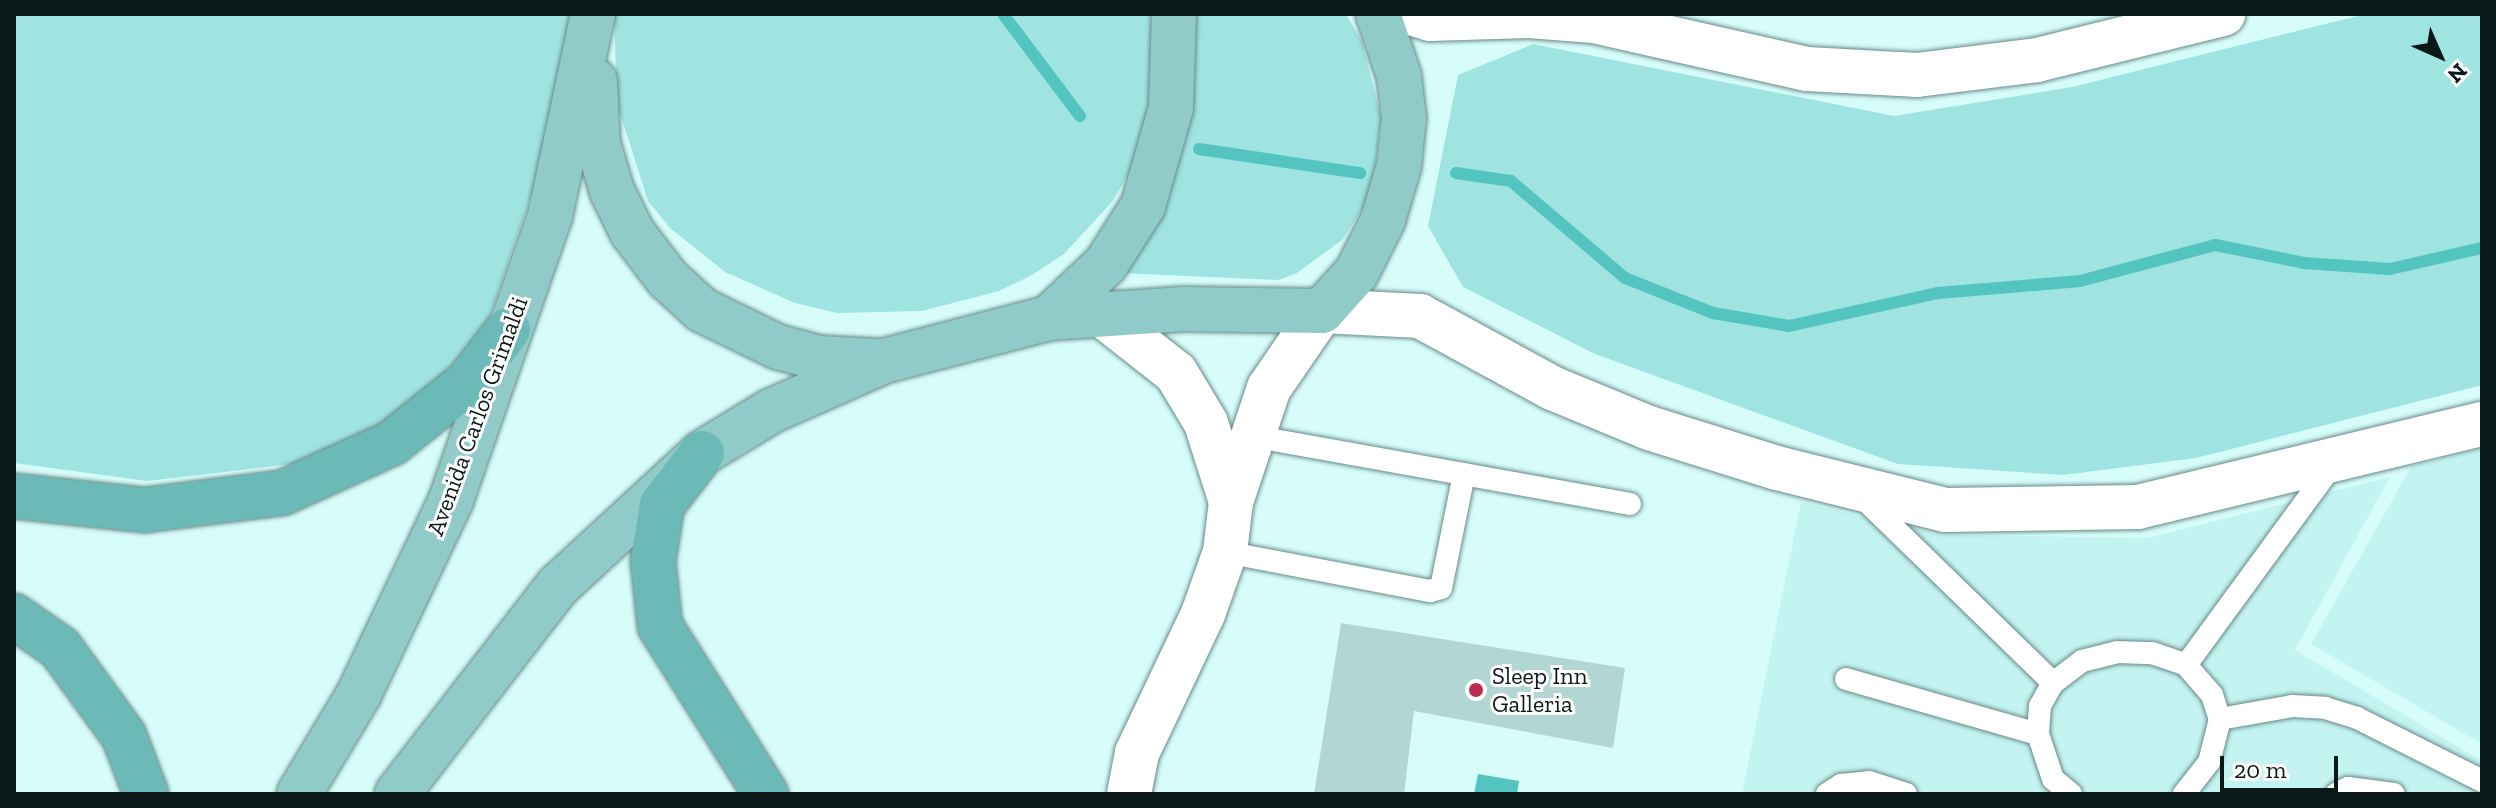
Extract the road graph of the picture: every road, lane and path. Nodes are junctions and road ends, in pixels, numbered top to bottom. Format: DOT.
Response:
graph roads {
  1 [pos="593,14"];
  2 [pos="1174,14"];
  3 [pos="1378,14"];
  4 [pos="1414,14"];
  5 [pos="2223,14"];
  6 [pos="1322,311"];
  7 [pos="1101,314"];
  8 [pos="1049,318"];
  9 [pos="508,330"];
  10 [pos="884,361"];
  11 [pos="2482,424"];
  12 [pos="1252,436"];
  13 [pos="702,453"];
  14 [pos="2334,463"];
  15 [pos="1464,474"];
  16 [pos="1851,486"];
  17 [pos="14,496"];
  18 [pos="1231,502"];
  19 [pos="1630,504"];
  20 [pos="1225,552"];
  21 [pos="14,616"];
  22 [pos="2186,665"];
  23 [pos="1846,679"];
  24 [pos="2053,683"];
  25 [pos="2220,719"];
  26 [pos="2038,734"];
  27 [pos="2482,781"];
  28 [pos="146,794"];
  29 [pos="299,794"];
  30 [pos="397,794"];
  31 [pos="766,794"];
  32 [pos="1129,794"];
  33 [pos="1827,794"];
  34 [pos="1906,794"];
  35 [pos="2071,794"];
  36 [pos="2184,794"];
  37 [pos="2336,794"];
  38 [pos="2394,794"];
  1 -- 9 [label="main road, Avenida Carlos Grimaldi"];
  1 -- 10 [label="main road"];
  2 -- 8 [label="main road"];
  3 -- 6 [label="main road"];
  4 -- 5 [label="street"];
  6 -- 7 [label="main road"];
  6 -- 12 [label="street"];
  6 -- 16 [label="street"];
  7 -- 8 [label="main road"];
  7 -- 18 [label="street"];
  8 -- 10 [label="main road"];
  9 -- 17 [label="highway"];
  9 -- 29 [label="main road, Avenida Carlos Grimaldi"];
  10 -- 13 [label="main road"];
  11 -- 14 [label="street"];
  12 -- 15 [label="lane"];
  12 -- 18 [label="street"];
  13 -- 30 [label="main road"];
  13 -- 31 [label="highway"];
  14 -- 16 [label="street"];
  14 -- 22 [label="lane"];
  15 -- 19 [label="lane"];
  15 -- 20 [label="lane"];
  16 -- 24 [label="lane"];
  18 -- 20 [label="street"];
  20 -- 32 [label="street"];
  21 -- 28 [label="highway"];
  22 -- 24 [label="lane"];
  22 -- 25 [label="lane"];
  23 -- 26 [label="lane"];
  24 -- 26 [label="lane"];
  25 -- 27 [label="lane"];
  25 -- 36 [label="lane"];
  26 -- 35 [label="lane"];
  33 -- 34 [label="lane"];
  37 -- 38 [label="lane"];
}
